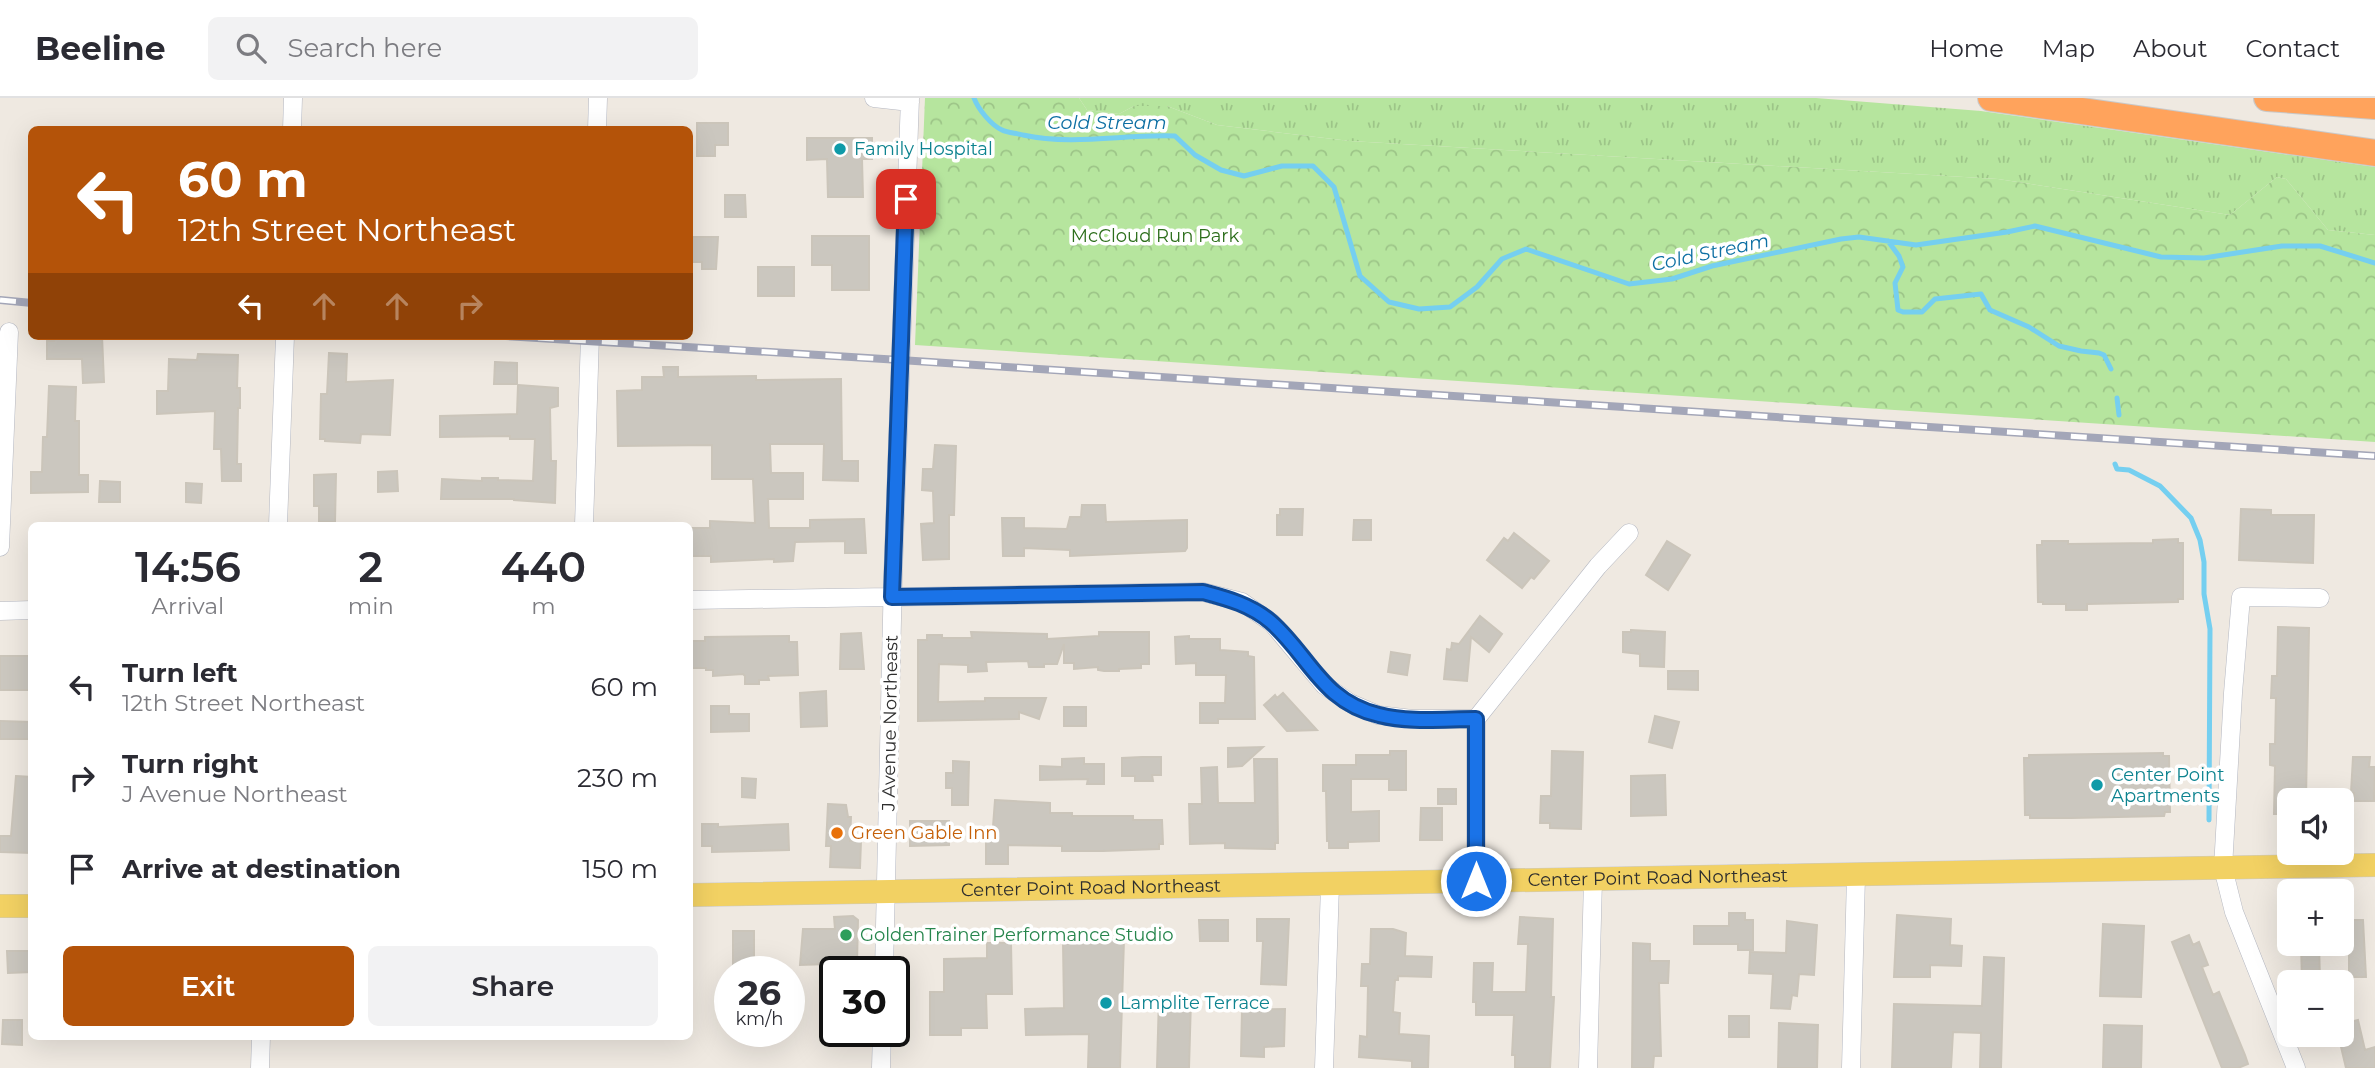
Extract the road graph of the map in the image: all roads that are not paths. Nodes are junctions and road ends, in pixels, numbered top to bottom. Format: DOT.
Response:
graph roads {
  1 [pos="293,98"];
  2 [pos="598,98"];
  3 [pos="874,98"];
  4 [pos="1991,98"];
  5 [pos="2267,98"];
  6 [pos="910,100"];
  7 [pos="2375,107"];
  8 [pos="292,126"];
  9 [pos="597,126"];
  10 [pos="2375,153"];
  11 [pos="9,332"];
  12 [pos="285,340"];
  13 [pos="590,340"];
  14 [pos="278,522"];
  15 [pos="584,522"];
  16 [pos="1629,533"];
  17 [pos="0,547"];
  18 [pos="892,597"];
  19 [pos="2320,598"];
  20 [pos="693,600"];
  21 [pos="28,610"];
  22 [pos="0,611"];
  23 [pos="1476,719"];
  24 [pos="2375,865"];
  25 [pos="2223,868"];
  26 [pos="1856,876"];
  27 [pos="1593,880"];
  28 [pos="1476,881"];
  29 [pos="1330,885"];
  30 [pos="886,891"];
  31 [pos="693,895"];
  32 [pos="0,906"];
  33 [pos="28,906"];
  34 [pos="884,956"];
  35 [pos="261,1040"];
  36 [pos="882,1047"];
  37 [pos="260,1068"];
  38 [pos="881,1068"];
  39 [pos="1324,1068"];
  40 [pos="1588,1068"];
  41 [pos="1851,1068"];
  42 [pos="2297,1068"];
  1 -- 8 [label="street"];
  2 -- 9 [label="street"];
  3 -- 6 [label="street"];
  4 -- 10 [label="highway"];
  5 -- 7 [label="highway"];
  6 -- 18 [label="street, J Avenue Northeast"];
  11 -- 17 [label="street"];
  12 -- 14 [label="street"];
  13 -- 15 [label="street"];
  16 -- 23 [label="street"];
  18 -- 20 [label="street"];
  18 -- 23 [label="street"];
  18 -- 30 [label="street, J Avenue Northeast"];
  19 -- 25 [label="street"];
  21 -- 22 [label="street"];
  23 -- 28 [label="street"];
  24 -- 25 [label="main road, Center Point Road Northeast"];
  25 -- 26 [label="main road, Center Point Road Northeast"];
  25 -- 42 [label="street"];
  26 -- 27 [label="main road, Center Point Road Northeast"];
  26 -- 41 [label="street"];
  27 -- 28 [label="main road, Center Point Road Northeast"];
  27 -- 40 [label="street"];
  28 -- 29 [label="main road, Center Point Road Northeast"];
  29 -- 30 [label="main road, Center Point Road Northeast"];
  29 -- 39 [label="street"];
  30 -- 31 [label="main road, Center Point Road Northeast"];
  30 -- 34 [label="street, J Avenue Northeast"];
  32 -- 33 [label="main road"];
  35 -- 37 [label="street"];
  36 -- 38 [label="street"];
}
